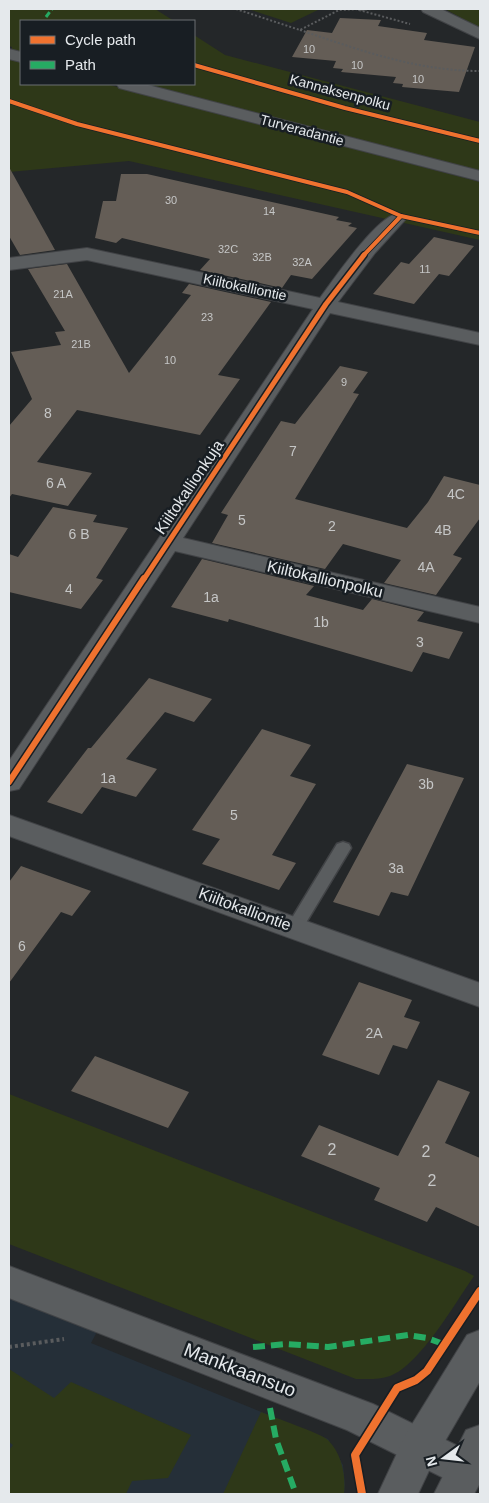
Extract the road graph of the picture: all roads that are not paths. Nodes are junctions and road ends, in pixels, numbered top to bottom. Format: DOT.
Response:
graph roads {
  1 [pos="429,9"];
  2 [pos="480,34"];
  3 [pos="129,85"];
  4 [pos="480,176"];
  5 [pos="396,220"];
  6 [pos="9,264"];
  7 [pos="326,304"];
  8 [pos="480,339"];
  9 [pos="169,542"];
  10 [pos="480,615"];
  11 [pos="9,782"];
  12 [pos="9,825"];
  13 [pos="342,848"];
  14 [pos="295,927"];
  15 [pos="480,995"];
  16 [pos="14,1289"];
  17 [pos="480,1347"];
  18 [pos="420,1446"];
  19 [pos="467,1469"];
  20 [pos="398,1494"];
  1 -- 2 [label="street"];
  3 -- 4 [label="street, Turveradantie"];
  5 -- 7 [label="street, Kiiltokallionkuja"];
  6 -- 7 [label="street, Kiiltokalliontie"];
  7 -- 8 [label="street, Kiiltokalliontie"];
  7 -- 9 [label="street, Kiiltokallionkuja"];
  9 -- 10 [label="street, Kiiltokallionpolku"];
  9 -- 11 [label="street, Kiiltokallionkuja"];
  12 -- 14 [label="street, Kiiltokalliontie"];
  13 -- 14 [label="lane"];
  14 -- 15 [label="street, Kiiltokalliontie"];
  16 -- 18 [label="street, Mankkaansuo"];
  17 -- 18 [label="street"];
  18 -- 19 [label="street, Mankkaansuo"];
  18 -- 20 [label="street"];
}
